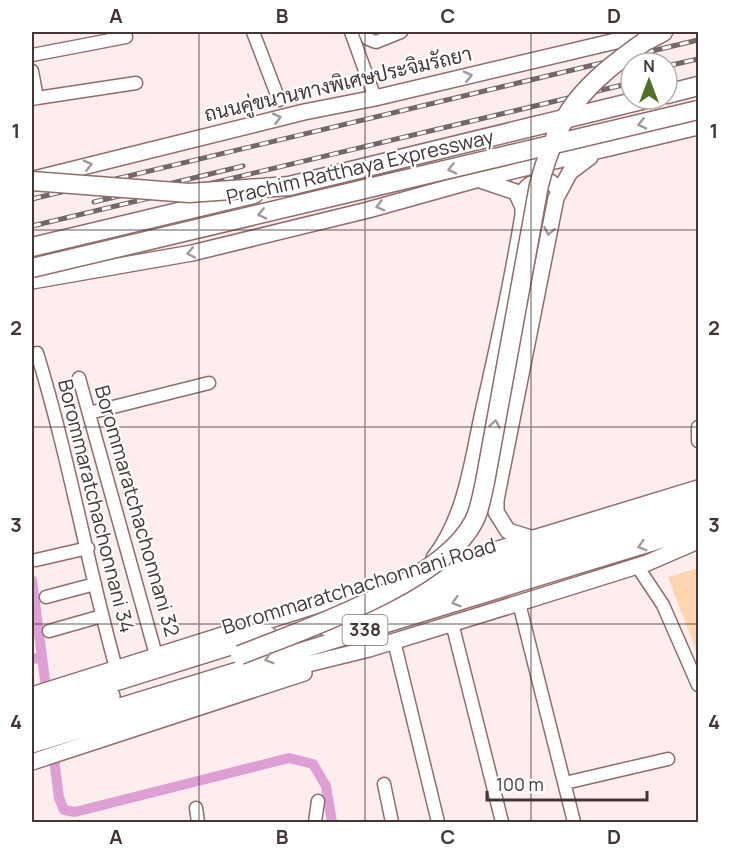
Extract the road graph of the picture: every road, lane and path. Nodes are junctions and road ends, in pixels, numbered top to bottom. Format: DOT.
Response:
graph roads {
  1 [pos="254,32"];
  2 [pos="351,32"];
  3 [pos="365,32"];
  4 [pos="401,32"];
  5 [pos="654,32"];
  6 [pos="663,32"];
  7 [pos="126,37"];
  8 [pos="32,55"];
  9 [pos="32,71"];
  10 [pos="136,83"];
  11 [pos="699,86"];
  12 [pos="679,91"];
  13 [pos="375,98"];
  14 [pos="34,99"];
  15 [pos="279,100"];
  16 [pos="619,106"];
  17 [pos="699,110"];
  18 [pos="699,127"];
  19 [pos="600,150"];
  20 [pos="479,179"];
  21 [pos="32,180"];
  22 [pos="289,186"];
  23 [pos="560,189"];
  24 [pos="520,198"];
  25 [pos="32,247"];
  26 [pos="32,268"];
  27 [pos="32,281"];
  28 [pos="38,353"];
  29 [pos="79,378"];
  30 [pos="209,383"];
  31 [pos="88,413"];
  32 [pos="699,427"];
  33 [pos="699,441"];
  34 [pos="699,488"];
  35 [pos="699,502"];
  36 [pos="496,512"];
  37 [pos="699,515"];
  38 [pos="458,516"];
  39 [pos="699,529"];
  40 [pos="540,537"];
  41 [pos="699,541"];
  42 [pos="87,548"];
  43 [pos="699,551"];
  44 [pos="521,557"];
  45 [pos="36,560"];
  46 [pos="642,565"];
  47 [pos="423,572"];
  48 [pos="95,584"];
  49 [pos="46,597"];
  50 [pos="519,603"];
  51 [pos="102,616"];
  52 [pos="452,623"];
  53 [pos="50,631"];
  54 [pos="394,641"];
  55 [pos="369,649"];
  56 [pos="156,655"];
  57 [pos="240,655"];
  58 [pos="116,668"];
  59 [pos="699,685"];
  60 [pos="64,692"];
  61 [pos="37,700"];
  62 [pos="32,721"];
  63 [pos="32,733"];
  64 [pos="39,743"];
  65 [pos="668,759"];
  66 [pos="32,762"];
  67 [pos="565,783"];
  68 [pos="384,784"];
  69 [pos="318,801"];
  70 [pos="196,808"];
  71 [pos="198,822"];
  72 [pos="315,822"];
  73 [pos="392,822"];
  74 [pos="438,822"];
  75 [pos="502,822"];
  76 [pos="574,822"];
  1 -- 15 [label="street"];
  2 -- 13 [label="street"];
  3 -- 4 [label="street"];
  13 -- 5 [label="main road, ถนนคู่ขนานทางพิเศษประจิมรัถยา, one-way"];
  57 -- 6 [label="highway, one-way, bridge"];
  7 -- 8 [label="street"];
  9 -- 14 [label="street"];
  10 -- 14 [label="street"];
  11 -- 12 [label="highway"];
  21 -- 13 [label="main road, ถนนคู่ขนานทางพิเศษประจิมรัถยา, one-way"];
  16 -- 22 [label="highway, Prachim Ratthaya Expressway, bridge"];
  17 -- 26 [label="highway, Prachim Ratthaya Expressway, one-way, bridge"];
  18 -- 19 [label="main road"];
  19 -- 20 [label="main road"];
  19 -- 23 [label="main road"];
  20 -- 24 [label="main road"];
  20 -- 27 [label="main road, one-way"];
  21 -- 22 [label="highway, bridge"];
  22 -- 25 [label="highway, Prachim Ratthaya Expressway, bridge"];
  23 -- 24 [label="main road"];
  23 -- 36 [label="main road, one-way"];
  24 -- 38 [label="main road"];
  28 -- 42 [label="street, Borommaratchachonnani 34"];
  29 -- 31 [label="street, Borommaratchachonnani 32"];
  30 -- 31 [label="street"];
  31 -- 56 [label="street, Borommaratchachonnani 32"];
  32 -- 33 [label="street"];
  34 -- 40 [label="main road, 338"];
  35 -- 44 [label="main road, Borommaratchachonnani Road"];
  36 -- 38 [label="main road"];
  36 -- 40 [label="main road"];
  37 -- 57 [label="main road, 338, bridge"];
  38 -- 47 [label="main road"];
  39 -- 63 [label="main road, 338, one-way"];
  40 -- 44 [label="main road"];
  40 -- 47 [label="main road, Borommaratchachonnani Road / 338"];
  41 -- 46 [label="main road, 338"];
  42 -- 45 [label="street"];
  42 -- 48 [label="street, Borommaratchachonnani 34"];
  43 -- 46 [label="main road, 338"];
  44 -- 60 [label="main road, Borommaratchachonnani Road"];
  46 -- 50 [label="main road, 338"];
  46 -- 59 [label="street"];
  47 -- 56 [label="main road, Borommaratchachonnani Road / 338"];
  48 -- 49 [label="street"];
  48 -- 51 [label="street, Borommaratchachonnani 34"];
  50 -- 52 [label="main road, 338"];
  50 -- 67 [label="street"];
  51 -- 53 [label="street"];
  51 -- 58 [label="street, Borommaratchachonnani 34"];
  52 -- 54 [label="main road, 338"];
  52 -- 75 [label="street"];
  54 -- 55 [label="main road, 338"];
  54 -- 74 [label="street"];
  55 -- 64 [label="main road, 338"];
  55 -- 66 [label="main road, 338"];
  56 -- 58 [label="main road, 338"];
  57 -- 62 [label="main road, 338"];
  58 -- 60 [label="main road, 338"];
  60 -- 61 [label="main road, 338"];
  65 -- 67 [label="street"];
  67 -- 76 [label="street"];
  68 -- 73 [label="street"];
  69 -- 72 [label="street"];
  70 -- 71 [label="street"];
}
